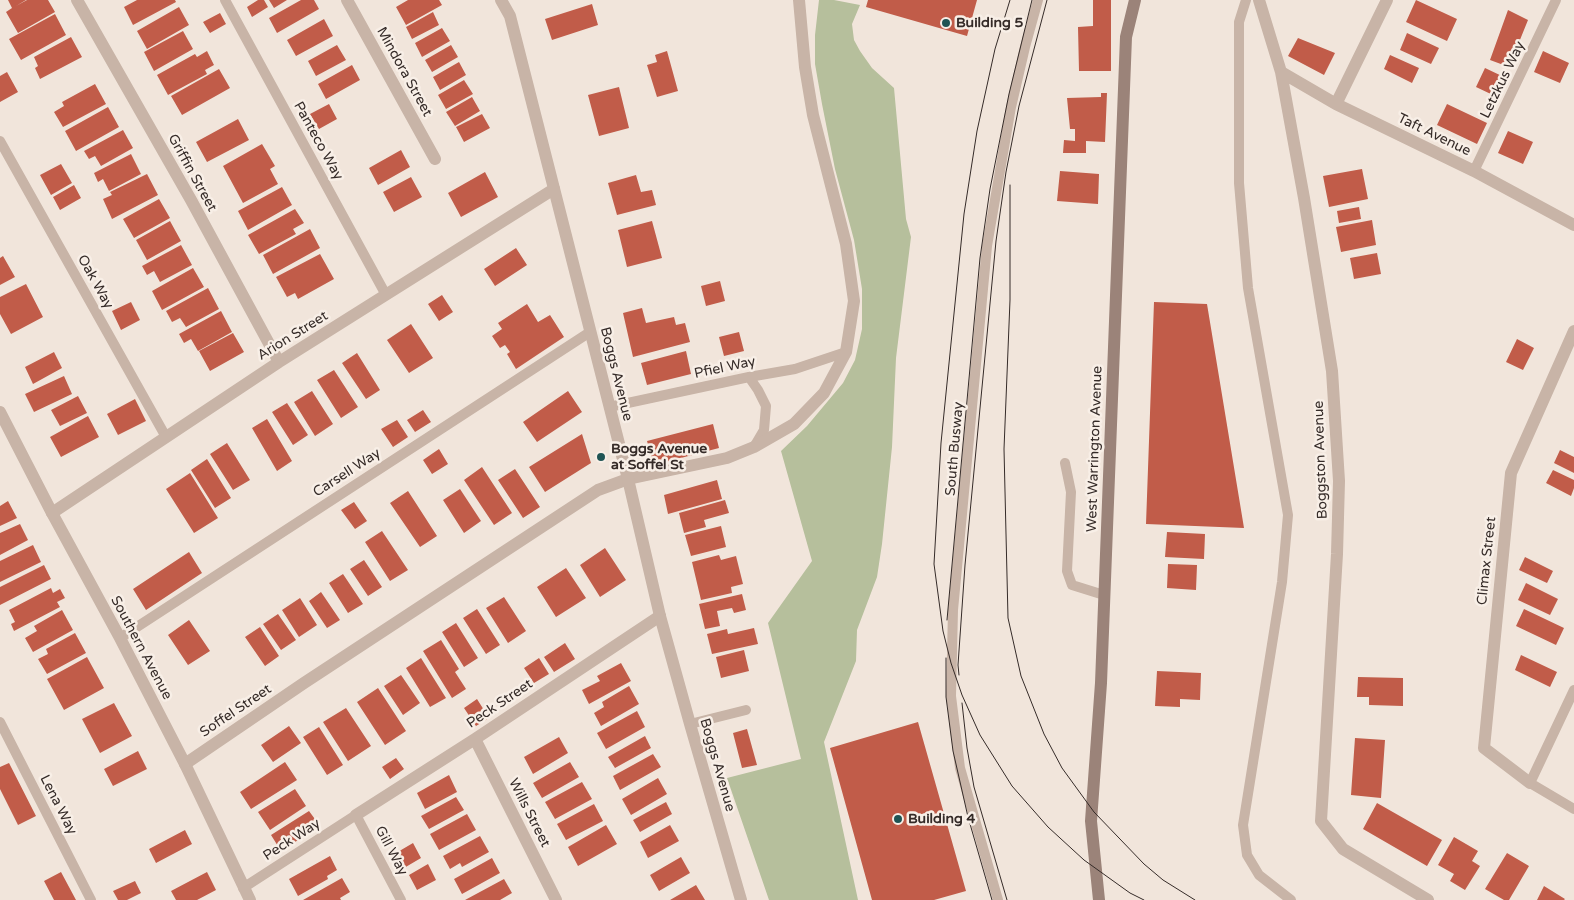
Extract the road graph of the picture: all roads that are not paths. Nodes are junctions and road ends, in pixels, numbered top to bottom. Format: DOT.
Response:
graph roads {
  1 [pos="77,0"];
  2 [pos="225,0"];
  3 [pos="347,0"];
  4 [pos="501,0"];
  5 [pos="799,0"];
  6 [pos="1038,0"];
  7 [pos="1135,0"];
  8 [pos="1246,0"];
  9 [pos="1259,0"];
  10 [pos="1387,0"];
  11 [pos="1556,0"];
  12 [pos="1280,72"];
  13 [pos="1336,104"];
  14 [pos="0,141"];
  15 [pos="435,159"];
  16 [pos="1474,171"];
  17 [pos="554,189"];
  18 [pos="1574,225"];
  19 [pos="386,295"];
  20 [pos="1574,331"];
  21 [pos="590,332"];
  22 [pos="846,352"];
  23 [pos="279,362"];
  24 [pos="749,377"];
  25 [pos="609,407"];
  26 [pos="0,412"];
  27 [pos="166,437"];
  28 [pos="754,447"];
  29 [pos="1065,462"];
  30 [pos="628,479"];
  31 [pos="52,513"];
  32 [pos="1104,595"];
  33 [pos="660,616"];
  34 [pos="120,638"];
  35 [pos="1574,690"];
  36 [pos="746,710"];
  37 [pos="0,722"];
  38 [pos="690,724"];
  39 [pos="475,739"];
  40 [pos="185,764"];
  41 [pos="1530,783"];
  42 [pos="1574,809"];
  43 [pos="356,815"];
  44 [pos="243,888"];
  45 [pos="91,900"];
  46 [pos="250,900"];
  47 [pos="401,900"];
  48 [pos="556,900"];
  49 [pos="740,900"];
  50 [pos="998,900"];
  51 [pos="1099,900"];
  52 [pos="1291,900"];
  53 [pos="1428,900"];
  1 -- 23 [label="street, Griffin Street"];
  2 -- 19 [label="lane, Panteco Way"];
  3 -- 15 [label="street, Mindora Street"];
  4 -- 17 [label="street, Boggs Avenue"];
  5 -- 22 [label="street, Soffel Street"];
  6 -- 50 [label="lane, South Busway"];
  7 -- 32 [label="main road, West Warrington Avenue"];
  8 -- 52 [label="lane"];
  9 -- 12 [label="street, Boggston Avenue"];
  10 -- 13 [label="street"];
  11 -- 16 [label="lane, Letzkus Way"];
  12 -- 13 [label="street, Taft Avenue"];
  12 -- 53 [label="street, Boggston Avenue"];
  13 -- 16 [label="street, Taft Avenue"];
  14 -- 27 [label="lane, Oak Way"];
  16 -- 18 [label="street, Taft Avenue"];
  17 -- 19 [label="street, Arion Street"];
  17 -- 21 [label="street, Boggs Avenue"];
  19 -- 23 [label="street, Arion Street"];
  20 -- 41 [label="street, Climax Street"];
  21 -- 25 [label="street, Boggs Avenue"];
  21 -- 34 [label="lane, Carsell Way"];
  22 -- 24 [label="lane, Pfiel Way"];
  22 -- 28 [label="street, Soffel Street"];
  23 -- 27 [label="street, Arion Street"];
  24 -- 25 [label="lane, Pfiel Way"];
  24 -- 28 [label="lane"];
  25 -- 30 [label="street, Boggs Avenue"];
  26 -- 31 [label="street, Southern Avenue"];
  27 -- 31 [label="street, Arion Street"];
  28 -- 30 [label="street, Soffel Street"];
  29 -- 32 [label="lane"];
  30 -- 33 [label="street, Boggs Avenue"];
  30 -- 40 [label="street, Soffel Street"];
  31 -- 34 [label="street, Southern Avenue"];
  32 -- 51 [label="main road, West Warrington Avenue"];
  33 -- 38 [label="street, Boggs Avenue"];
  33 -- 39 [label="street, Peck Street"];
  34 -- 40 [label="street, Southern Avenue"];
  35 -- 41 [label="lane"];
  36 -- 38 [label="lane"];
  37 -- 45 [label="lane, Lena Way"];
  38 -- 49 [label="street, Boggs Avenue"];
  39 -- 43 [label="street, Peck Street"];
  39 -- 48 [label="street, Wills Street"];
  40 -- 44 [label="street, Southern Avenue"];
  41 -- 42 [label="lane"];
  43 -- 44 [label="lane, Peck Way"];
  43 -- 47 [label="lane, Gill Way"];
  44 -- 46 [label="street, Southern Avenue"];
}
